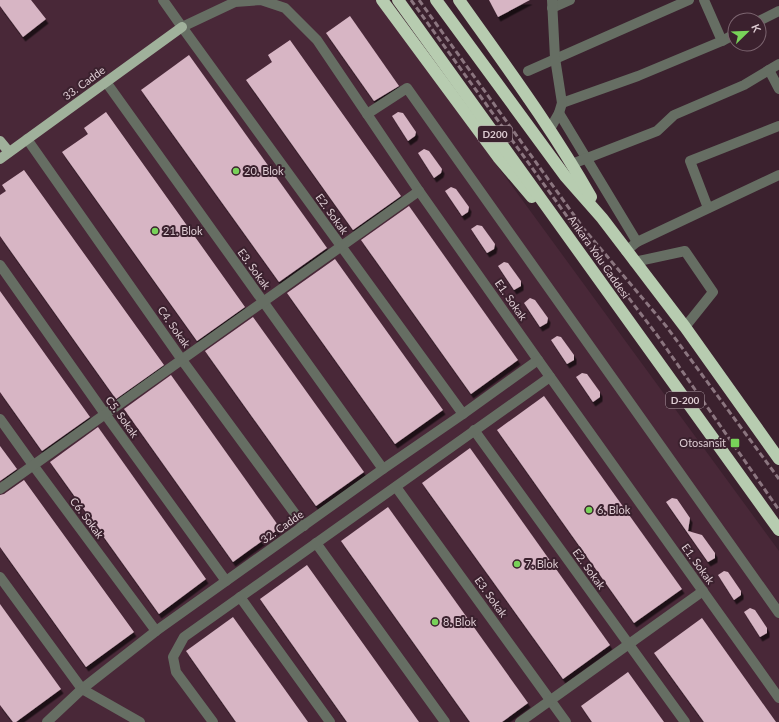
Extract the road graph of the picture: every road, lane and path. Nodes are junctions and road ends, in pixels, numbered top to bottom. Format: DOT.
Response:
graph roads {
  1 [pos="163,0"];
  2 [pos="382,0"];
  3 [pos="398,0"];
  4 [pos="436,0"];
  5 [pos="459,0"];
  6 [pos="570,0"];
  7 [pos="689,0"];
  8 [pos="704,0"];
  9 [pos="552,4"];
  10 [pos="779,11"];
  11 [pos="767,17"];
  12 [pos="182,28"];
  13 [pos="727,38"];
  14 [pos="722,41"];
  15 [pos="555,58"];
  16 [pos="779,64"];
  17 [pos="769,70"];
  18 [pos="528,71"];
  19 [pos="106,82"];
  20 [pos="779,89"];
  21 [pos="562,103"];
  22 [pos="559,113"];
  23 [pos="367,114"];
  24 [pos="779,126"];
  25 [pos="550,129"];
  26 [pos="27,139"];
  27 [pos="0,141"];
  28 [pos="9,152"];
  29 [pos="0,159"];
  30 [pos="586,159"];
  31 [pos="572,164"];
  32 [pos="779,175"];
  33 [pos="419,191"];
  34 [pos="708,208"];
  35 [pos="602,218"];
  36 [pos="637,242"];
  37 [pos="341,246"];
  38 [pos="626,251"];
  39 [pos="634,262"];
  40 [pos="0,265"];
  41 [pos="592,268"];
  42 [pos="263,302"];
  43 [pos="685,327"];
  44 [pos="182,360"];
  45 [pos="538,360"];
  46 [pos="550,377"];
  47 [pos="105,414"];
  48 [pos="463,414"];
  49 [pos="0,419"];
  50 [pos="474,430"];
  51 [pos="779,459"];
  52 [pos="33,466"];
  53 [pos="383,469"];
  54 [pos="396,486"];
  55 [pos="0,489"];
  56 [pos="304,526"];
  57 [pos="779,530"];
  58 [pos="316,543"];
  59 [pos="0,577"];
  60 [pos="226,581"];
  61 [pos="703,591"];
  62 [pos="240,597"];
  63 [pos="779,613"];
  64 [pos="156,631"];
  65 [pos="629,644"];
  66 [pos="82,689"];
  67 [pos="778,692"];
  68 [pos="550,700"];
  69 [pos="47,722"];
  70 [pos="140,722"];
  71 [pos="213,722"];
  72 [pos="330,722"];
  73 [pos="445,722"];
  74 [pos="520,722"];
  75 [pos="566,722"];
  76 [pos="685,722"];
  1 -- 12 [label="street, E2. Sokak"];
  2 -- 41 [label="highway"];
  3 -- 41 [label="highway, Ankara Yolu Caddesi / D200"];
  4 -- 35 [label="highway, Ankara Yolu Caddesi / D200"];
  5 -- 25 [label="highway"];
  6 -- 9 [label="street"];
  7 -- 15 [label="street"];
  8 -- 14 [label="street"];
  9 -- 15 [label="street"];
  10 -- 11 [label="street"];
  12 -- 19 [label="main road, 33. Cadde"];
  12 -- 23 [label="street, E1. Sokak"];
  12 -- 37 [label="street, E2. Sokak"];
  13 -- 14 [label="street"];
  14 -- 21 [label="street"];
  15 -- 18 [label="street"];
  15 -- 21 [label="street"];
  16 -- 17 [label="street"];
  17 -- 20 [label="street"];
  17 -- 30 [label="street"];
  19 -- 26 [label="main road, 33. Cadde"];
  19 -- 42 [label="street, E3. Sokak"];
  21 -- 22 [label="street"];
  22 -- 25 [label="street"];
  22 -- 30 [label="street"];
  23 -- 33 [label="street, E1. Sokak"];
  23 -- 63 [label="street"];
  24 -- 34 [label="street"];
  25 -- 31 [label="highway"];
  26 -- 28 [label="main road, 33. Cadde"];
  26 -- 44 [label="street, C4. Sokak"];
  27 -- 28 [label="main road"];
  28 -- 29 [label="main road, 33. Cadde"];
  30 -- 31 [label="street"];
  30 -- 36 [label="street"];
  31 -- 35 [label="highway"];
  32 -- 34 [label="street"];
  33 -- 37 [label="street"];
  33 -- 45 [label="street, E1. Sokak"];
  34 -- 36 [label="street"];
  35 -- 38 [label="highway, Ankara Yolu Caddesi"];
  36 -- 38 [label="street"];
  37 -- 42 [label="street"];
  37 -- 48 [label="street, E2. Sokak"];
  38 -- 39 [label="highway, Ankara Yolu Caddesi"];
  39 -- 43 [label="highway, Ankara Yolu Caddesi"];
  39 -- 43 [label="street"];
  40 -- 47 [label="street, C5. Sokak"];
  41 -- 57 [label="highway, Ankara Yolu Caddesi / D-200"];
  42 -- 44 [label="street"];
  42 -- 53 [label="street, E3. Sokak"];
  43 -- 51 [label="highway, Ankara Yolu Caddesi"];
  44 -- 47 [label="street"];
  44 -- 56 [label="street, C4. Sokak"];
  45 -- 46 [label="street, E1. Sokak"];
  45 -- 48 [label="street, 32. Cadde"];
  46 -- 50 [label="street"];
  46 -- 61 [label="street, E1. Sokak"];
  47 -- 52 [label="street"];
  47 -- 60 [label="street, C5. Sokak"];
  48 -- 53 [label="street, 32. Cadde"];
  49 -- 52 [label="street, C6. Sokak"];
  50 -- 54 [label="street"];
  50 -- 65 [label="street, E2. Sokak"];
  52 -- 55 [label="street"];
  52 -- 64 [label="street, C6. Sokak"];
  53 -- 56 [label="street, 32. Cadde"];
  54 -- 58 [label="street"];
  54 -- 68 [label="street, E3. Sokak"];
  56 -- 60 [label="street, 32. Cadde"];
  58 -- 62 [label="street"];
  58 -- 73 [label="street"];
  59 -- 66 [label="street"];
  60 -- 64 [label="street, 32. Cadde"];
  61 -- 65 [label="street"];
  61 -- 67 [label="street, E1. Sokak"];
  62 -- 71 [label="street"];
  62 -- 72 [label="street"];
  64 -- 66 [label="street, 32. Cadde"];
  65 -- 68 [label="street"];
  65 -- 76 [label="street, E2. Sokak"];
  66 -- 69 [label="street, 32. Cadde"];
  66 -- 70 [label="street"];
  68 -- 74 [label="street"];
  68 -- 75 [label="street, E3. Sokak"];
}
